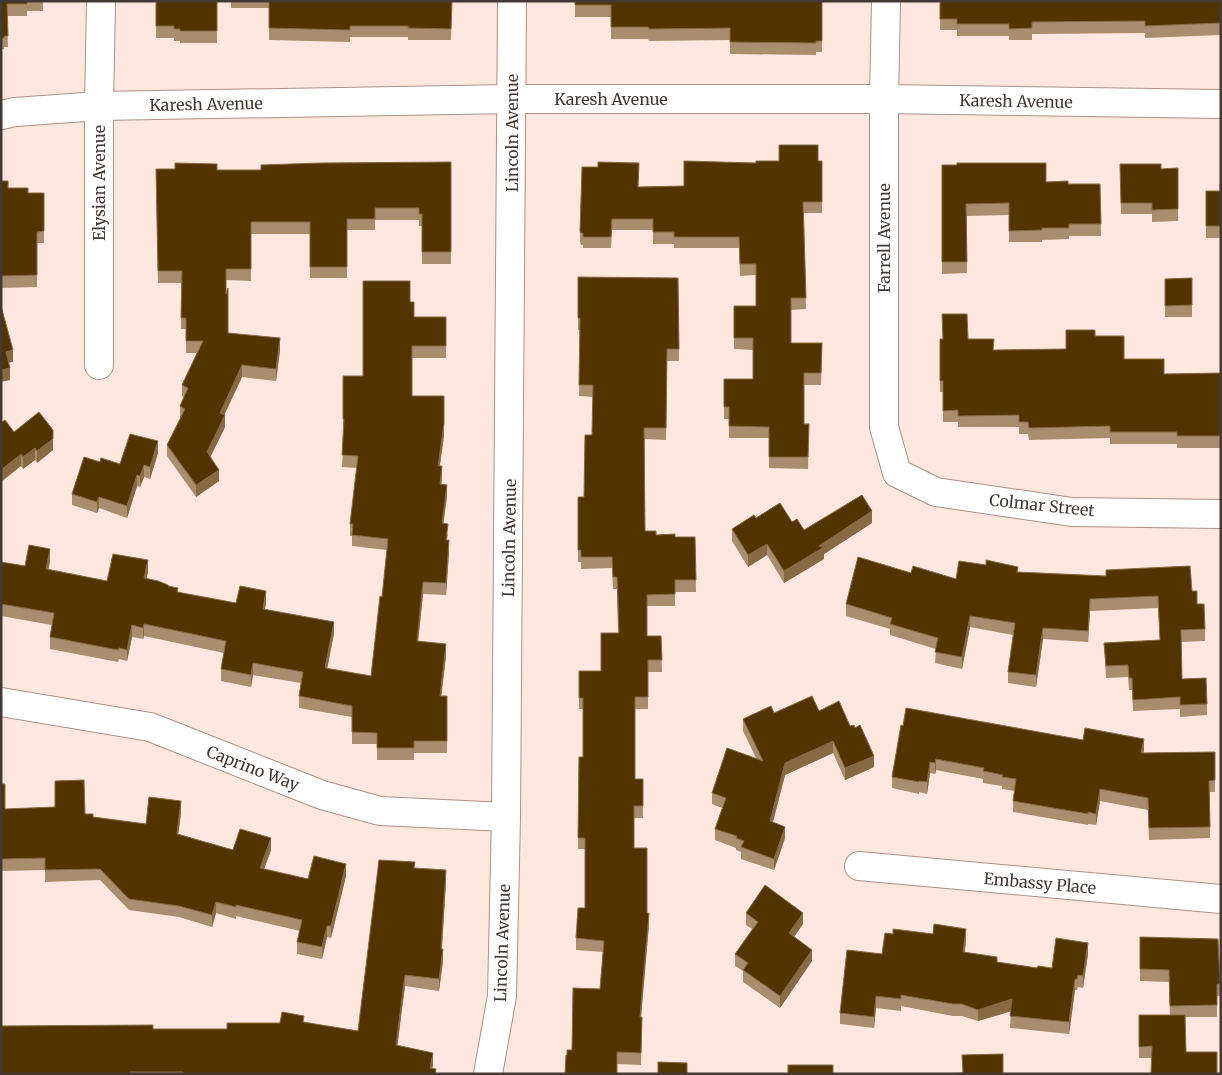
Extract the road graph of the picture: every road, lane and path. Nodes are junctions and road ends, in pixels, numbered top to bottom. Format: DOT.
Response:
graph roads {
  1 [pos="101,1"];
  2 [pos="512,1"];
  3 [pos="886,1"];
  4 [pos="512,99"];
  5 [pos="884,99"];
  6 [pos="1221,104"];
  7 [pos="99,106"];
  8 [pos="1,115"];
  9 [pos="99,365"];
  10 [pos="897,473"];
  11 [pos="1221,514"];
  12 [pos="1,702"];
  13 [pos="506,817"];
  14 [pos="859,866"];
  15 [pos="1221,899"];
  16 [pos="488,1074"];
  1 -- 7 [label="street, Elysian Avenue"];
  2 -- 4 [label="street, Lincoln Avenue"];
  3 -- 5 [label="street, Farrell Avenue"];
  4 -- 5 [label="street, Karesh Avenue"];
  4 -- 7 [label="street, Karesh Avenue"];
  4 -- 13 [label="street, Lincoln Avenue"];
  5 -- 6 [label="street, Karesh Avenue"];
  5 -- 10 [label="street, Farrell Avenue"];
  7 -- 8 [label="street, Karesh Avenue"];
  7 -- 9 [label="street, Elysian Avenue"];
  10 -- 11 [label="street, Colmar Street"];
  12 -- 13 [label="street, Caprino Way"];
  13 -- 16 [label="street, Lincoln Avenue"];
  14 -- 15 [label="street, Embassy Place"];
}
